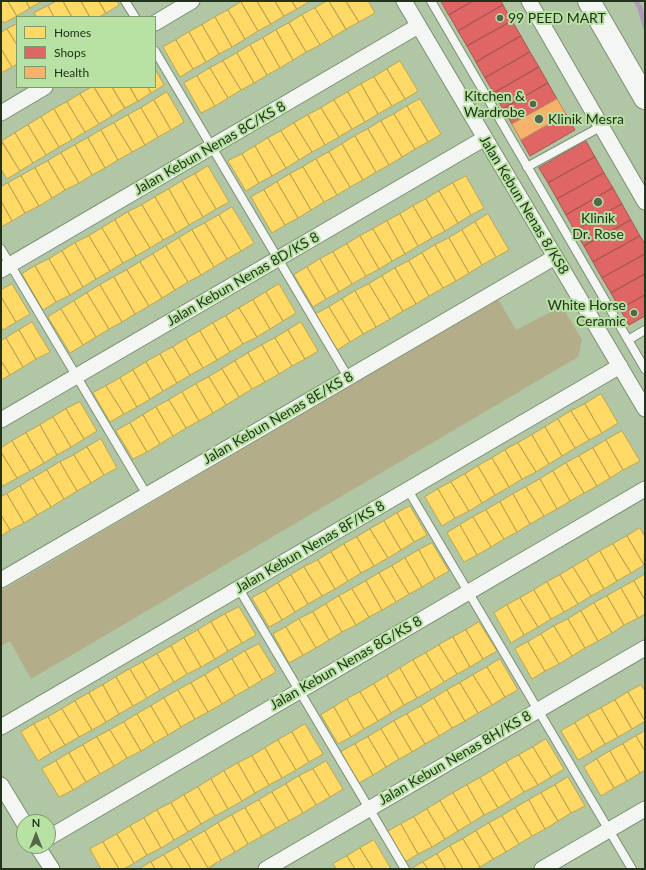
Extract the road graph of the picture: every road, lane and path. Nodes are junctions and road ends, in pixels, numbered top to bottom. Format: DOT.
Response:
graph roads {
  1 [pos="125,1"];
  2 [pos="192,1"];
  3 [pos="404,1"];
  4 [pos="431,1"];
  5 [pos="529,1"];
  6 [pos="590,1"];
  7 [pos="134,16"];
  8 [pos="156,22"];
  9 [pos="418,26"];
  10 [pos="156,53"];
  11 [pos="43,88"];
  12 [pos="645,98"];
  13 [pos="1,113"];
  14 [pos="602,126"];
  15 [pos="485,138"];
  16 [pos="212,147"];
  17 [pos="527,167"];
  18 [pos="645,202"];
  19 [pos="1,249"];
  20 [pos="555,257"];
  21 [pos="278,259"];
  22 [pos="6,267"];
  23 [pos="645,330"];
  24 [pos="628,340"];
  25 [pos="620,366"];
  26 [pos="645,370"];
  27 [pos="76,376"];
  28 [pos="348,377"];
  29 [pos="645,409"];
  30 [pos="1,420"];
  31 [pos="645,489"];
  32 [pos="408,490"];
  33 [pos="147,495"];
  34 [pos="1,580"];
  35 [pos="239,589"];
  36 [pos="468,592"];
  37 [pos="645,648"];
  38 [pos="299,691"];
  39 [pos="538,710"];
  40 [pos="1,727"];
  41 [pos="1,785"];
  42 [pos="369,809"];
  43 [pos="645,809"];
  44 [pos="19,814"];
  45 [pos="609,830"];
  46 [pos="56,833"];
  47 [pos="43,854"];
  48 [pos="52,869"];
  49 [pos="266,869"];
  50 [pos="405,869"];
  51 [pos="542,869"];
  52 [pos="632,869"];
  1 -- 7 [label="lane"];
  2 -- 8 [label="street"];
  3 -- 9 [label="street, Jalan Kebun Nenas 8/KS8"];
  4 -- 17 [label="lane"];
  5 -- 14 [label="street"];
  6 -- 12 [label="main road"];
  9 -- 15 [label="street, Jalan Kebun Nenas 8/KS8"];
  9 -- 16 [label="street, Jalan Kebun Nenas 8C/KS 8"];
  10 -- 16 [label="lane"];
  11 -- 13 [label="street"];
  14 -- 17 [label="lane"];
  14 -- 18 [label="street"];
  15 -- 20 [label="street, Jalan Kebun Nenas 8/KS8"];
  15 -- 21 [label="street, Jalan Kebun Nenas 8D/KS 8"];
  16 -- 21 [label="lane"];
  16 -- 22 [label="street, Jalan Kebun Nenas 8C/KS 8"];
  17 -- 24 [label="lane"];
  19 -- 22 [label="lane"];
  20 -- 25 [label="street, Jalan Kebun Nenas 8/KS8"];
  20 -- 28 [label="street, Jalan Kebun Nenas 8E/KS 8"];
  21 -- 27 [label="street, Jalan Kebun Nenas 8D/KS 8"];
  21 -- 28 [label="lane"];
  22 -- 27 [label="lane"];
  23 -- 24 [label="lane"];
  24 -- 26 [label="lane"];
  25 -- 29 [label="street, Jalan Kebun Nenas 8/KS8"];
  25 -- 32 [label="street, Jalan Kebun Nenas 8F/KS 8"];
  27 -- 30 [label="street, Jalan Kebun Nenas 8D/KS 8"];
  27 -- 33 [label="lane"];
  28 -- 33 [label="street, Jalan Kebun Nenas 8E/KS 8"];
  31 -- 36 [label="street, Jalan Kebun Nenas 8G/KS 8"];
  32 -- 35 [label="street, Jalan Kebun Nenas 8F/KS 8"];
  32 -- 36 [label="lane"];
  33 -- 34 [label="street, Jalan Kebun Nenas 8E/KS 8"];
  35 -- 38 [label="lane"];
  35 -- 40 [label="street, Jalan Kebun Nenas 8F/KS 8"];
  36 -- 38 [label="street, Jalan Kebun Nenas 8G/KS 8"];
  36 -- 39 [label="lane"];
  37 -- 39 [label="street, Jalan Kebun Nenas 8H/KS 8"];
  38 -- 42 [label="lane"];
  38 -- 46 [label="street, Jalan Kebun Nenas 8G/KS 8"];
  39 -- 42 [label="street, Jalan Kebun Nenas 8H/KS 8"];
  39 -- 45 [label="lane"];
  41 -- 44 [label="street"];
  42 -- 49 [label="street, Jalan Kebun Nenas 8H/KS 8"];
  42 -- 50 [label="lane"];
  43 -- 45 [label="street"];
  45 -- 51 [label="street"];
  45 -- 52 [label="lane"];
  47 -- 48 [label="street"];
}
